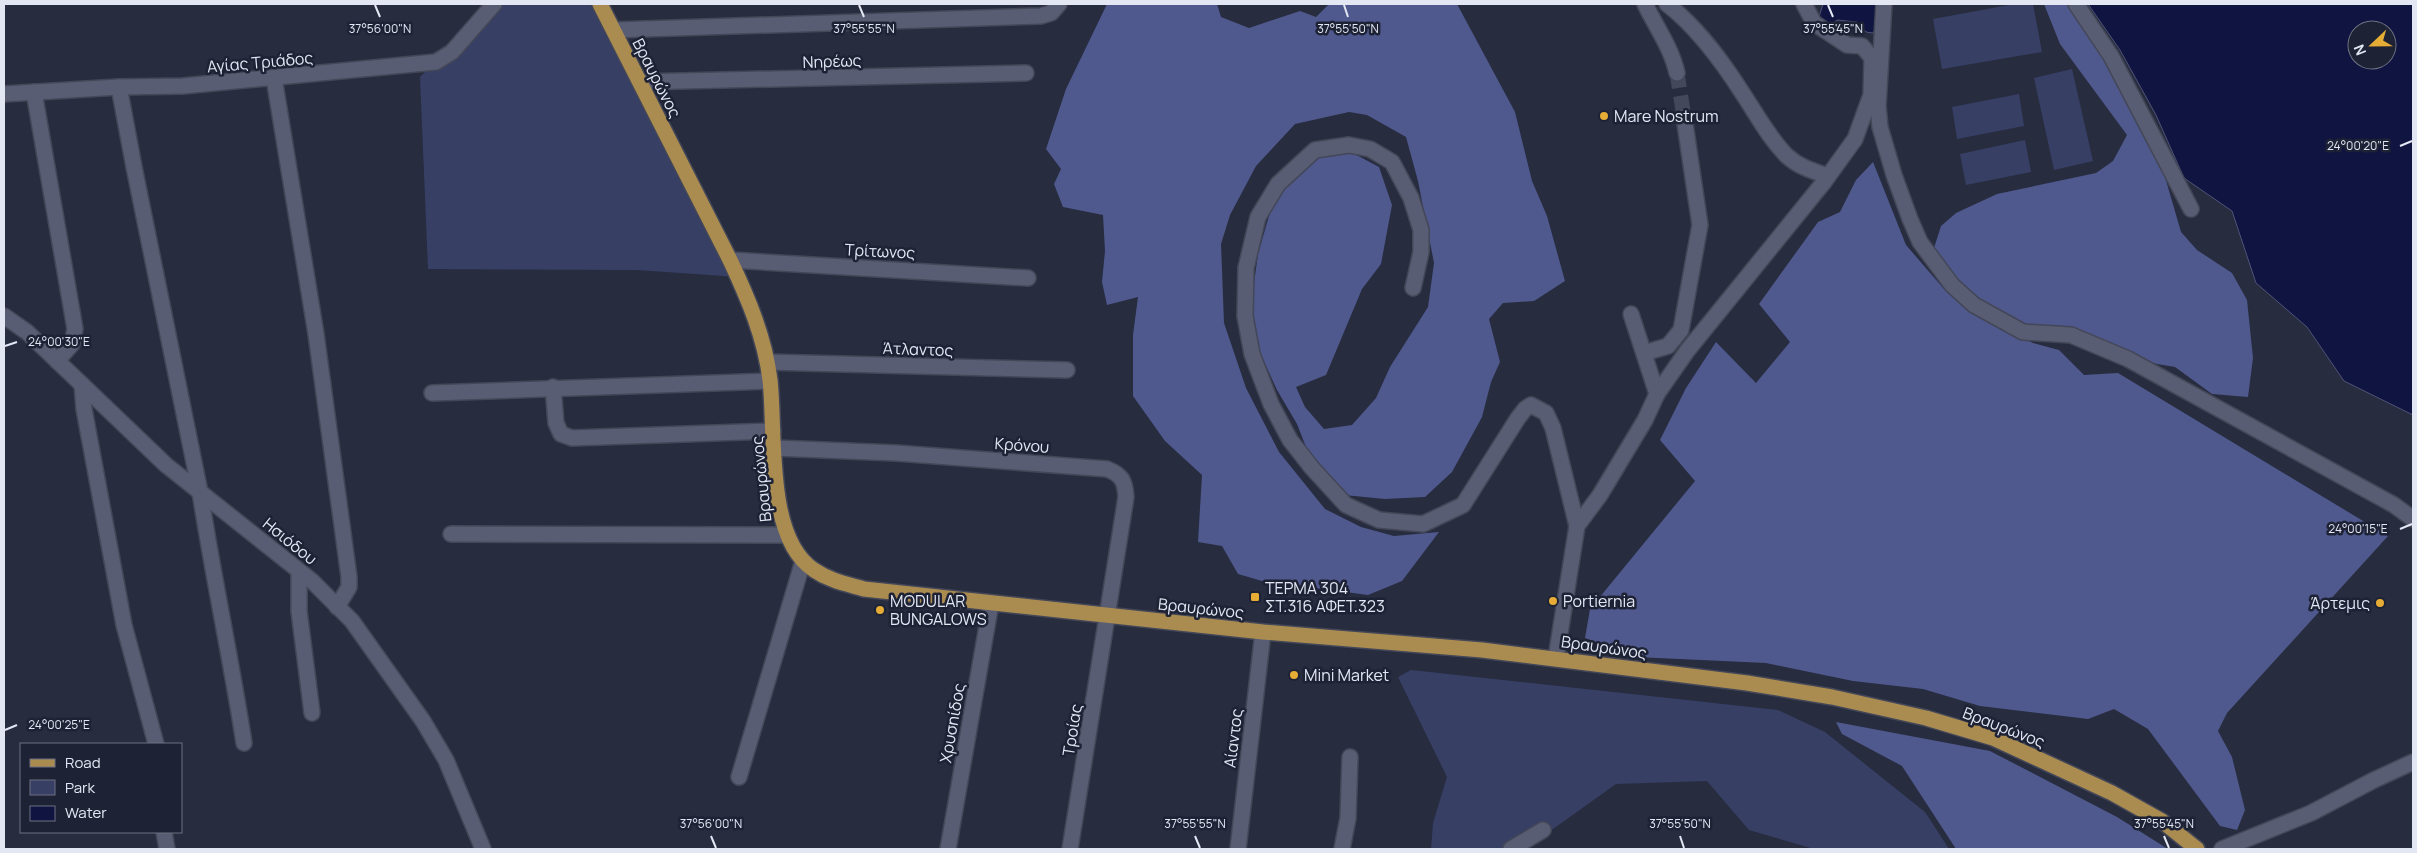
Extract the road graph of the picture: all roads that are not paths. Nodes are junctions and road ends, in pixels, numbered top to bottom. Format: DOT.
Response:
graph roads {
  1 [pos="494,4"];
  2 [pos="600,4"];
  3 [pos="1059,4"];
  4 [pos="1644,4"];
  5 [pos="1667,4"];
  6 [pos="1804,4"];
  7 [pos="1884,4"];
  8 [pos="2076,4"];
  9 [pos="614,30"];
  10 [pos="1026,73"];
  11 [pos="1677,73"];
  12 [pos="274,78"];
  13 [pos="640,82"];
  14 [pos="119,87"];
  15 [pos="34,92"];
  16 [pos="4,94"];
  17 [pos="1684,117"];
  18 [pos="1828,176"];
  19 [pos="2191,209"];
  20 [pos="730,260"];
  21 [pos="1028,278"];
  22 [pos="1413,288"];
  23 [pos="1631,314"];
  24 [pos="4,316"];
  25 [pos="1644,353"];
  26 [pos="57,361"];
  27 [pos="767,362"];
  28 [pos="1068,370"];
  29 [pos="770,381"];
  30 [pos="82,385"];
  31 [pos="553,387"];
  32 [pos="432,393"];
  33 [pos="1657,394"];
  34 [pos="773,431"];
  35 [pos="775,448"];
  36 [pos="200,492"];
  37 [pos="2413,519"];
  38 [pos="1577,526"];
  39 [pos="451,534"];
  40 [pos="786,534"];
  41 [pos="803,562"];
  42 [pos="299,570"];
  43 [pos="991,604"];
  44 [pos="337,607"];
  45 [pos="1108,616"];
  46 [pos="1263,632"];
  47 [pos="1556,658"];
  48 [pos="312,713"];
  49 [pos="156,743"];
  50 [pos="244,743"];
  51 [pos="1350,757"];
  52 [pos="2413,762"];
  53 [pos="739,776"];
  54 [pos="1543,830"];
  55 [pos="164,833"];
  56 [pos="167,849"];
  57 [pos="483,849"];
  58 [pos="948,849"];
  59 [pos="1070,849"];
  60 [pos="1238,849"];
  61 [pos="1342,849"];
  62 [pos="1511,849"];
  63 [pos="2197,849"];
  64 [pos="2222,849"];
  1 -- 12 [label="street, Αγίας Τριάδος"];
  2 -- 9 [label="main road, Βραυρώνος"];
  3 -- 9 [label="street"];
  4 -- 11 [label="street"];
  5 -- 18 [label="street"];
  6 -- 18 [label="street"];
  7 -- 37 [label="street"];
  8 -- 19 [label="street"];
  9 -- 13 [label="main road, Βραυρώνος"];
  10 -- 13 [label="street, Νηρέως"];
  12 -- 14 [label="street, Αγίας Τριάδος"];
  12 -- 44 [label="street"];
  13 -- 20 [label="main road, Βραυρώνος"];
  14 -- 15 [label="street, Αγίας Τριάδος"];
  14 -- 36 [label="street"];
  15 -- 16 [label="street, Αγίας Τριάδος"];
  15 -- 26 [label="street"];
  17 -- 25 [label="street"];
  18 -- 33 [label="street"];
  20 -- 21 [label="street, Τρίτωνος"];
  20 -- 27 [label="main road, Βραυρώνος"];
  22 -- 38 [label="street"];
  23 -- 25 [label="street"];
  24 -- 26 [label="street, Ησιόδου"];
  25 -- 33 [label="street"];
  26 -- 30 [label="street, Ησιόδου"];
  27 -- 28 [label="street, Άτλαντος"];
  27 -- 29 [label="main road, Βραυρώνος"];
  29 -- 31 [label="street"];
  29 -- 34 [label="main road, Βραυρώνος"];
  30 -- 36 [label="street, Ησιόδου"];
  30 -- 49 [label="street"];
  31 -- 32 [label="street"];
  31 -- 34 [label="street"];
  33 -- 38 [label="street"];
  34 -- 35 [label="main road, Βραυρώνος"];
  35 -- 40 [label="main road, Βραυρώνος"];
  35 -- 45 [label="street, Κρόνου"];
  36 -- 42 [label="street, Ησιόδου"];
  36 -- 50 [label="street"];
  38 -- 47 [label="street"];
  39 -- 40 [label="street"];
  40 -- 41 [label="main road, Βραυρώνος"];
  41 -- 43 [label="main road, Βραυρώνος"];
  41 -- 53 [label="street"];
  42 -- 44 [label="street, Ησιόδου"];
  42 -- 48 [label="street"];
  43 -- 45 [label="main road, Βραυρώνος"];
  43 -- 58 [label="street, Χρυσηίδος"];
  44 -- 57 [label="street, Ησιόδου"];
  45 -- 46 [label="main road, Βραυρώνος"];
  45 -- 59 [label="street, Τροίας"];
  46 -- 47 [label="main road, Βραυρώνος"];
  46 -- 60 [label="street, Αίαντος"];
  47 -- 63 [label="main road, Βραυρώνος"];
  51 -- 61 [label="street"];
  52 -- 64 [label="street"];
  54 -- 62 [label="street"];
  55 -- 56 [label="street"];
}
